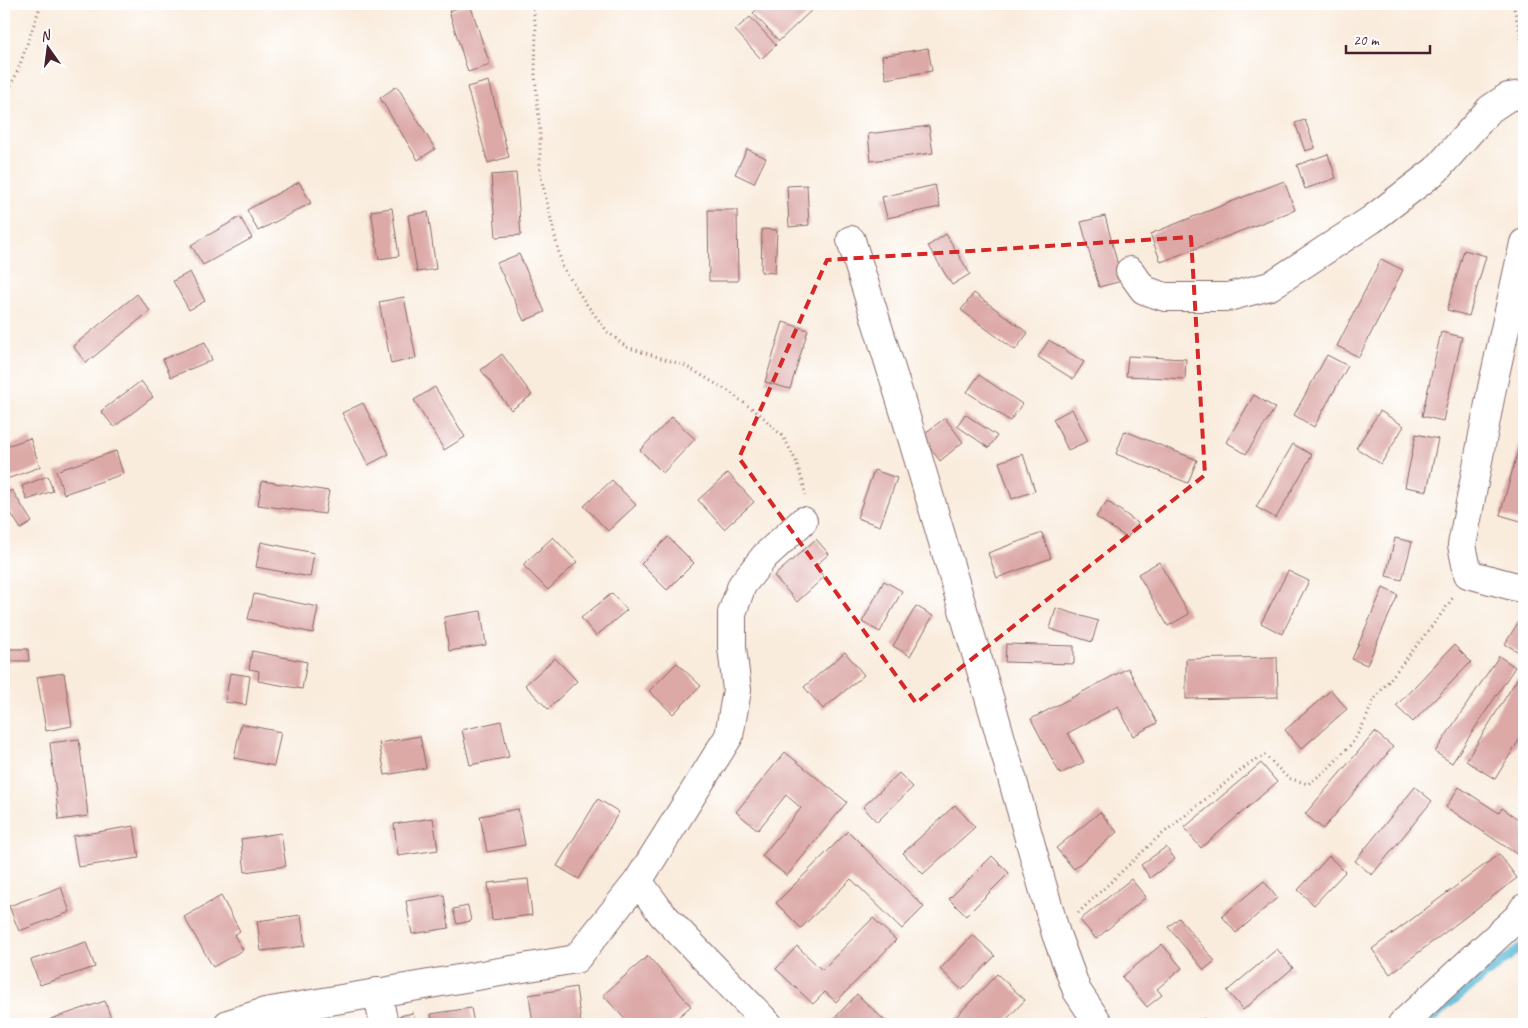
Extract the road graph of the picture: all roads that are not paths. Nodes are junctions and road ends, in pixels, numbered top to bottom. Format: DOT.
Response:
graph roads {
  1 [pos="1524,97"];
  2 [pos="852,240"];
  3 [pos="1524,243"];
  4 [pos="1130,271"];
  5 [pos="803,521"];
  6 [pos="1524,589"];
  7 [pos="638,881"];
  8 [pos="1524,908"];
  9 [pos="377,992"];
  10 [pos="228,1024"];
  11 [pos="384,1024"];
  12 [pos="768,1024"];
  13 [pos="1099,1024"];
  14 [pos="1402,1024"];
  1 -- 4 [label="street"];
  2 -- 13 [label="street"];
  3 -- 6 [label="street"];
  5 -- 7 [label="street"];
  7 -- 9 [label="street"];
  7 -- 12 [label="street"];
  8 -- 14 [label="street"];
  9 -- 10 [label="street"];
  9 -- 11 [label="street"];
}
